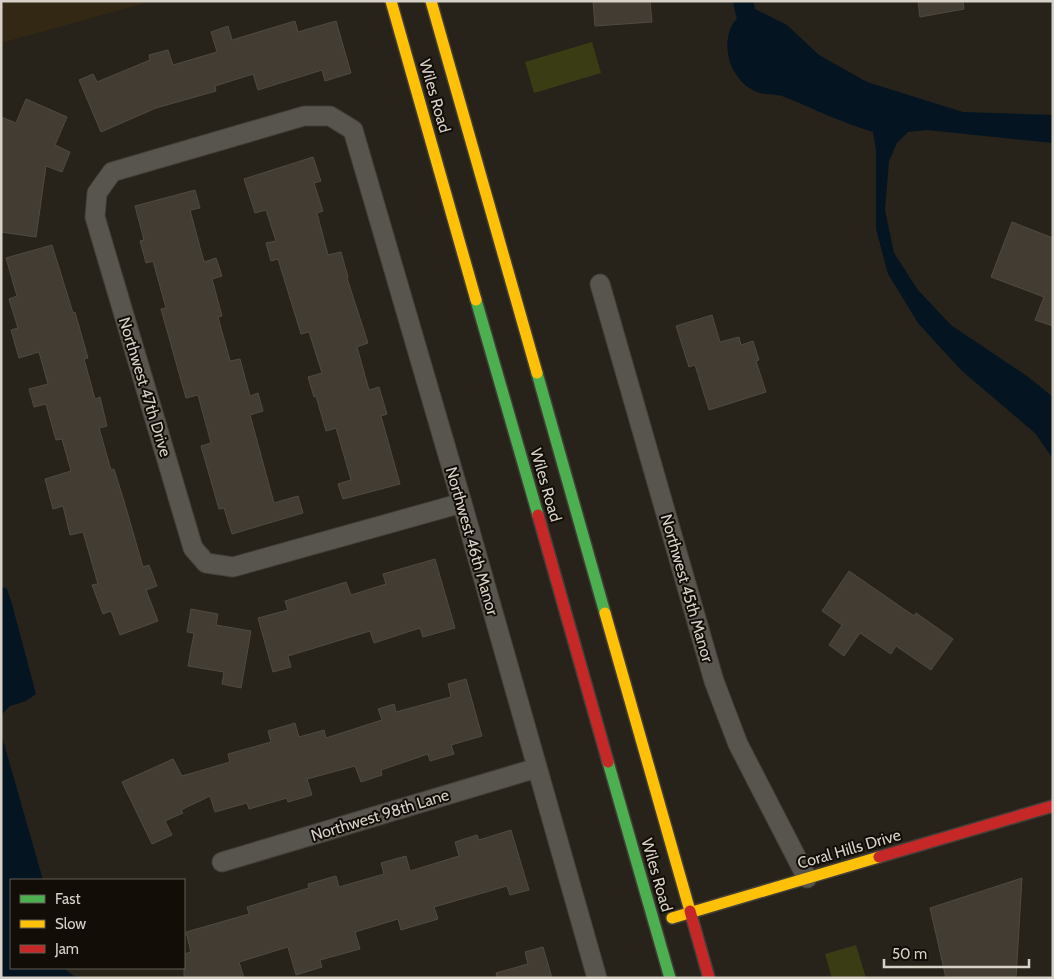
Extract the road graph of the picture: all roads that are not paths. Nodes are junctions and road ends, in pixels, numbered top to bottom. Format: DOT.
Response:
graph roads {
  1 [pos="391,1"];
  2 [pos="431,1"];
  3 [pos="330,116"];
  4 [pos="600,284"];
  5 [pos="462,503"];
  6 [pos="537,768"];
  7 [pos="1053,806"];
  8 [pos="222,862"];
  9 [pos="807,878"];
  10 [pos="690,913"];
  11 [pos="654,924"];
  12 [pos="597,978"];
  13 [pos="670,978"];
  14 [pos="709,978"];
  1 -- 11 [label="main road, Wiles Road"];
  2 -- 10 [label="main road, Wiles Road"];
  3 -- 5 [label="street, Northwest 46th Manor"];
  3 -- 5 [label="street, Northwest 47th Drive"];
  4 -- 9 [label="street, Northwest 45th Manor"];
  5 -- 6 [label="street, Northwest 46th Manor"];
  6 -- 8 [label="street, Northwest 98th Lane"];
  6 -- 12 [label="street, Northwest 46th Manor"];
  7 -- 9 [label="main road, Coral Hills Drive"];
  9 -- 10 [label="main road, Coral Hills Drive"];
  10 -- 11 [label="main road, Coral Hills Drive"];
  10 -- 14 [label="main road, Wiles Road"];
  11 -- 13 [label="main road, Wiles Road"];
}
